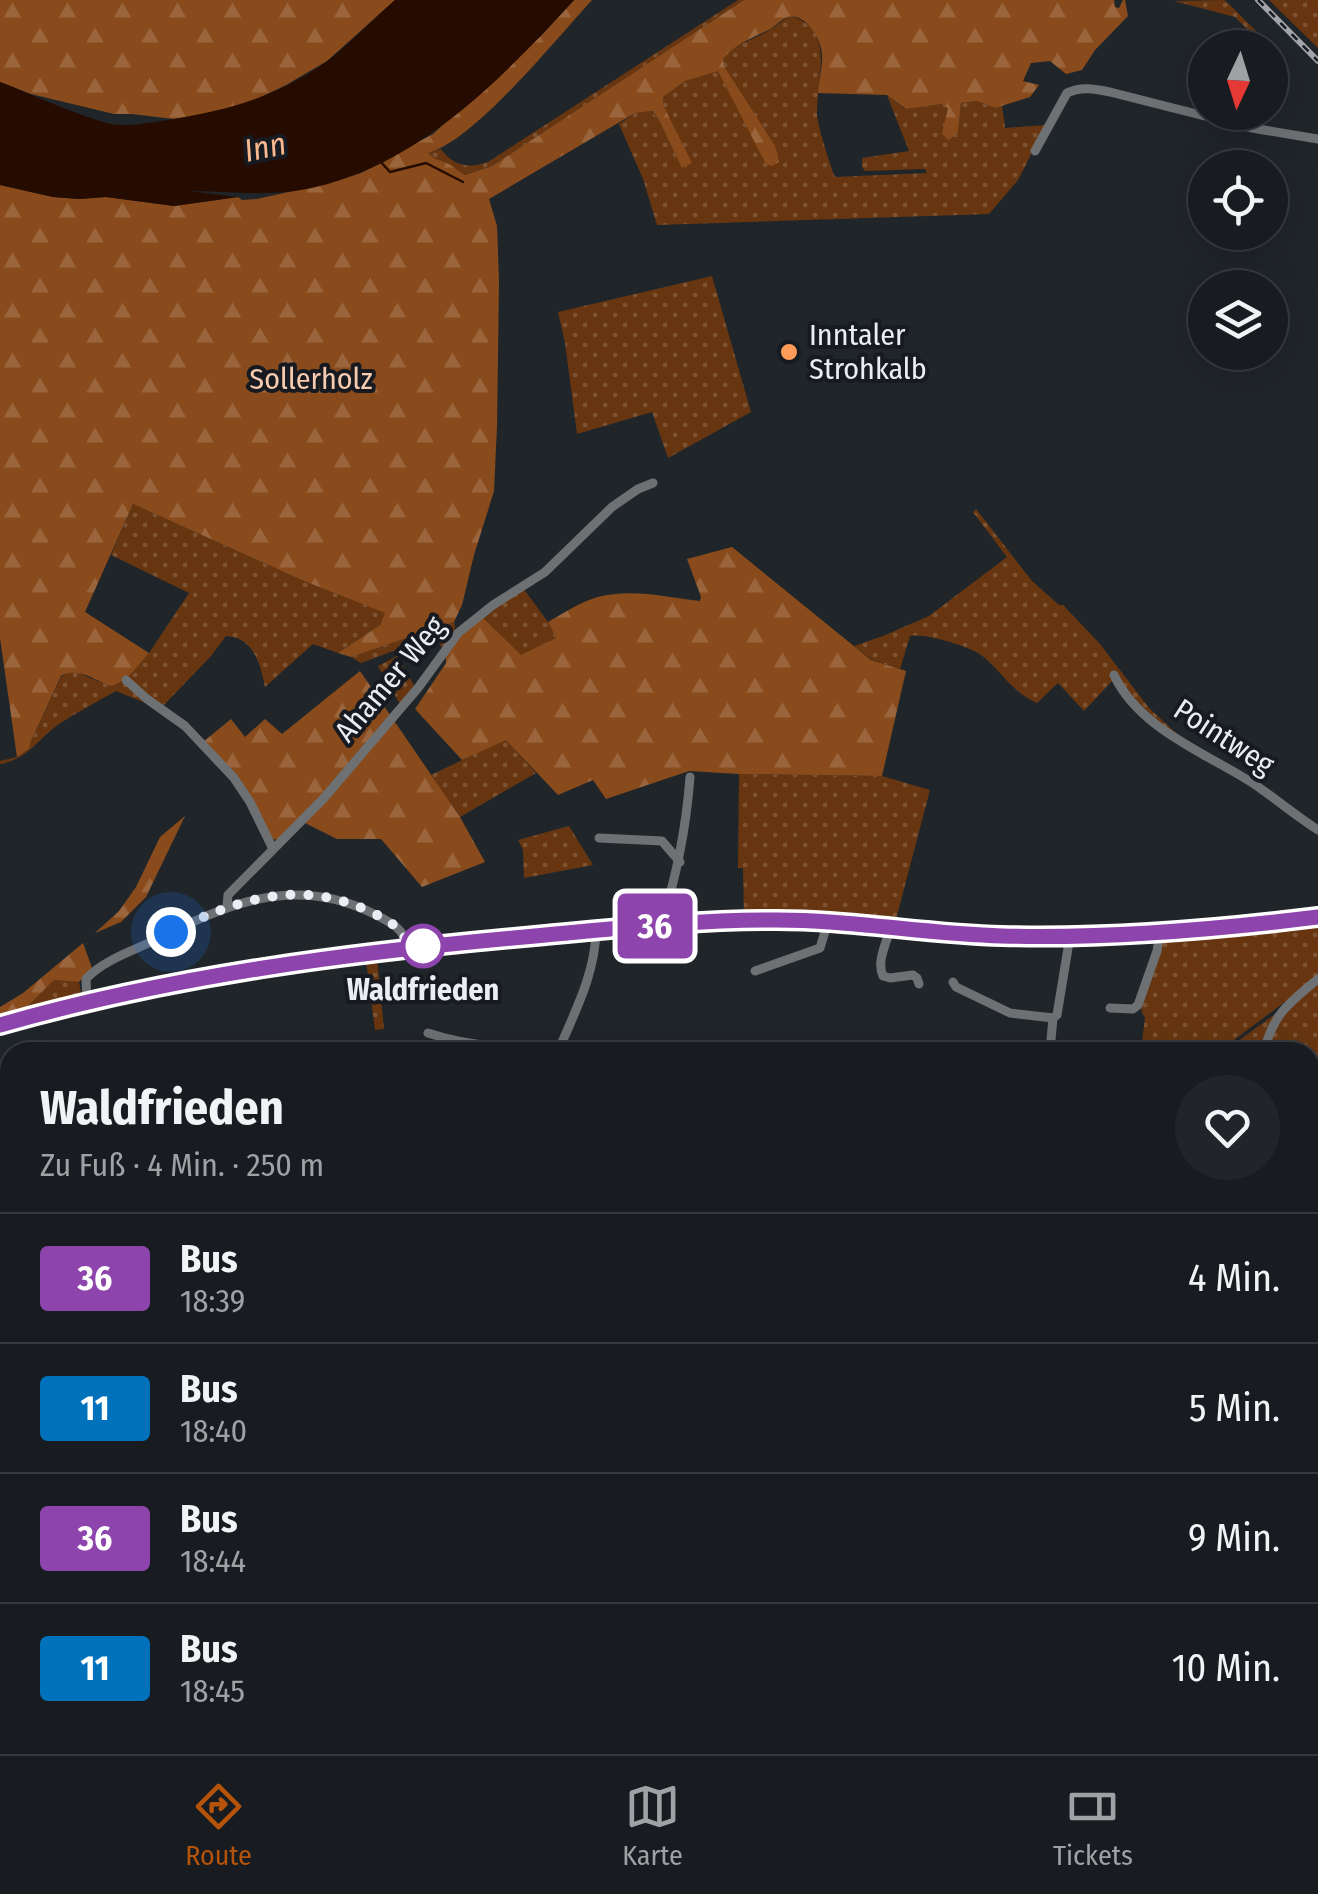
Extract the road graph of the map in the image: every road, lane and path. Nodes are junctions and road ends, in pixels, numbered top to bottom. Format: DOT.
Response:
graph roads {
  1 [pos="1318,139"];
  2 [pos="1036,151"];
  3 [pos="653,483"];
  4 [pos="1114,676"];
  5 [pos="126,680"];
  6 [pos="690,777"];
  7 [pos="1318,830"];
  8 [pos="599,838"];
  9 [pos="273,849"];
  10 [pos="680,862"];
  11 [pos="227,906"];
  12 [pos="1318,917"];
  13 [pos="828,922"];
  14 [pos="660,925"];
  15 [pos="890,928"];
  16 [pos="596,931"];
  17 [pos="1160,933"];
  18 [pos="1070,936"];
  19 [pos="408,948"];
  20 [pos="755,971"];
  21 [pos="1318,979"];
  22 [pos="953,982"];
  23 [pos="919,984"];
  24 [pos="87,1001"];
  25 [pos="1110,1008"];
  26 [pos="1053,1018"];
  27 [pos="0,1025"];
  28 [pos="428,1033"];
  29 [pos="444,1039"];
  30 [pos="1051,1040"];
  31 [pos="443,1042"];
  32 [pos="465,1042"];
  33 [pos="563,1042"];
  34 [pos="1267,1042"];
  1 -- 2 [label="street"];
  3 -- 9 [label="street, Ahamer Weg"];
  4 -- 7 [label="street, Pointweg"];
  5 -- 9 [label="street"];
  6 -- 10 [label="street"];
  8 -- 10 [label="street"];
  9 -- 11 [label="street, Ahamer Weg"];
  10 -- 14 [label="street"];
  11 -- 19 [label="street"];
  11 -- 24 [label="street"];
  12 -- 17 [label="street"];
  13 -- 14 [label="street"];
  13 -- 15 [label="street"];
  13 -- 20 [label="street"];
  14 -- 16 [label="street"];
  15 -- 18 [label="street"];
  15 -- 23 [label="street"];
  16 -- 19 [label="street"];
  16 -- 33 [label="street"];
  17 -- 18 [label="street"];
  17 -- 25 [label="street"];
  18 -- 26 [label="street"];
  19 -- 24 [label="street"];
  21 -- 34 [label="street"];
  22 -- 26 [label="street"];
  24 -- 27 [label="street"];
  26 -- 30 [label="street"];
  28 -- 29 [label="street"];
  29 -- 31 [label="street"];
  29 -- 32 [label="street"];
}
